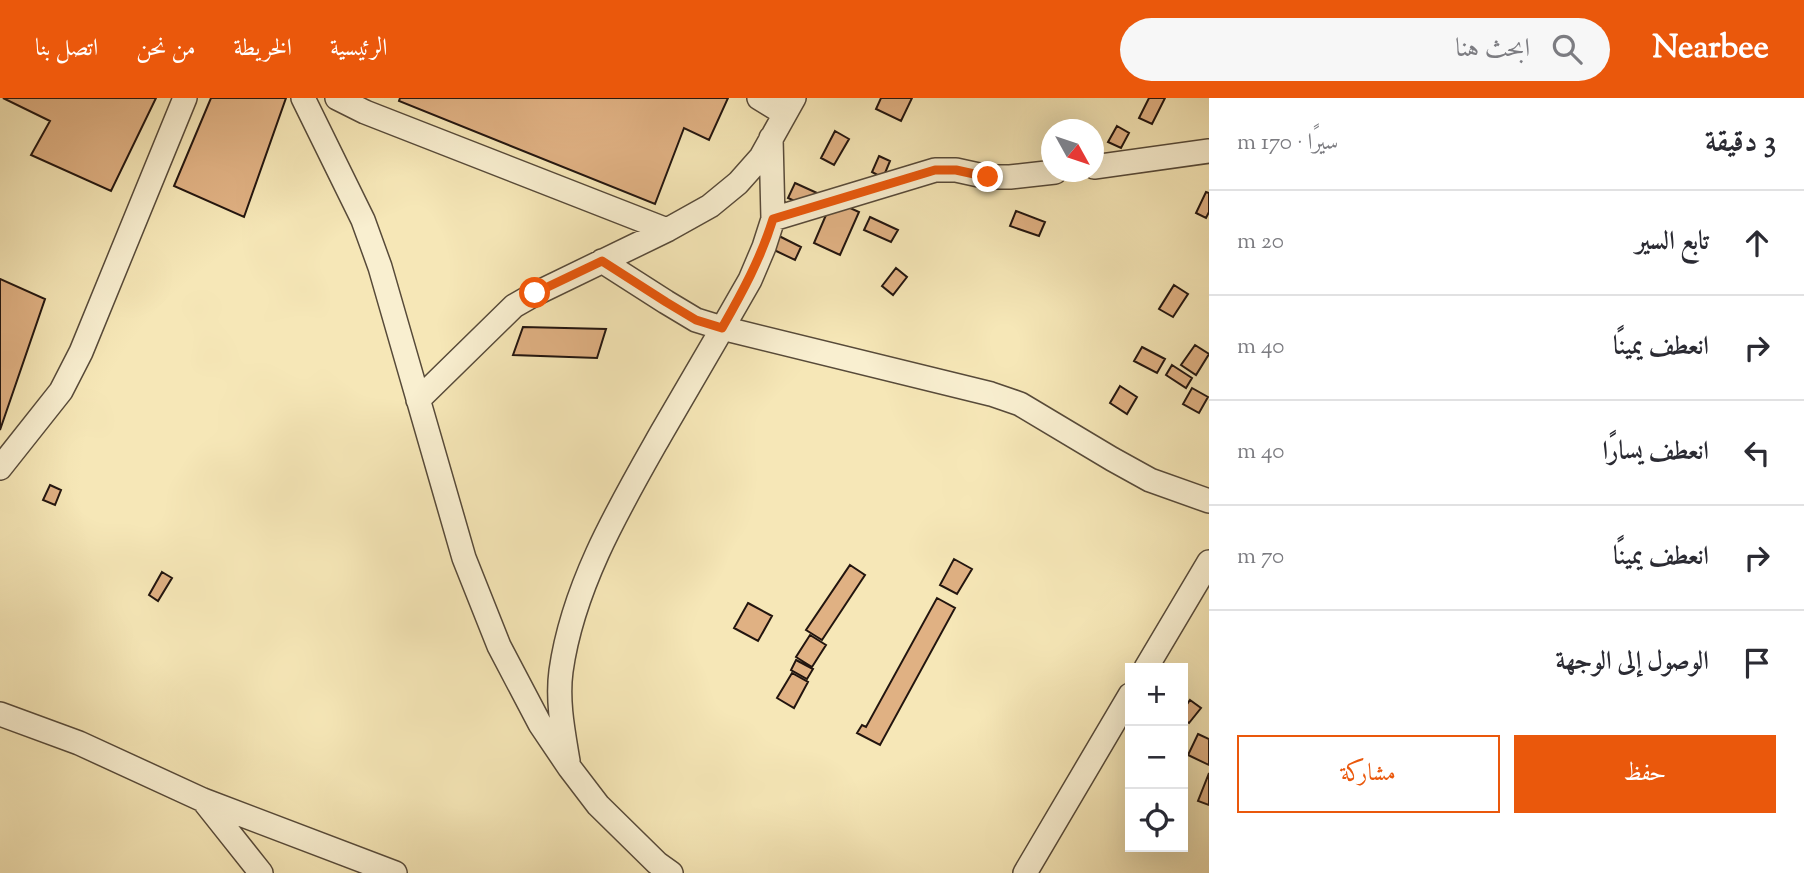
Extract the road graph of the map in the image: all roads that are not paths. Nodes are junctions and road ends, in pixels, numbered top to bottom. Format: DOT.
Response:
graph roads {
  1 [pos="185,98"];
  2 [pos="303,98"];
  3 [pos="337,98"];
  4 [pos="759,98"];
  5 [pos="369,105"];
  6 [pos="789,106"];
  7 [pos="771,138"];
  8 [pos="1209,151"];
  9 [pos="1104,166"];
  10 [pos="1041,174"];
  11 [pos="773,219"];
  12 [pos="667,230"];
  13 [pos="602,261"];
  14 [pos="722,328"];
  15 [pos="418,400"];
  16 [pos="2,464"];
  17 [pos="1209,501"];
  18 [pos="1209,562"];
  19 [pos="1149,663"];
  20 [pos="1125,703"];
  21 [pos="0,714"];
  22 [pos="569,767"];
  23 [pos="203,800"];
  24 [pos="261,873"];
  25 [pos="396,873"];
  26 [pos="671,873"];
  27 [pos="1025,873"];
  1 -- 16 [label="street"];
  2 -- 15 [label="street"];
  3 -- 5 [label="street"];
  4 -- 6 [label="street"];
  5 -- 12 [label="street"];
  6 -- 7 [label="street"];
  7 -- 11 [label="street"];
  7 -- 12 [label="street"];
  8 -- 9 [label="street"];
  10 -- 11 [label="street"];
  11 -- 14 [label="street"];
  12 -- 13 [label="street"];
  13 -- 14 [label="street"];
  13 -- 15 [label="street"];
  14 -- 17 [label="street"];
  14 -- 22 [label="street"];
  15 -- 22 [label="street"];
  18 -- 19 [label="street"];
  20 -- 27 [label="street"];
  21 -- 23 [label="street"];
  22 -- 26 [label="street"];
  23 -- 24 [label="street"];
  23 -- 25 [label="street"];
}
